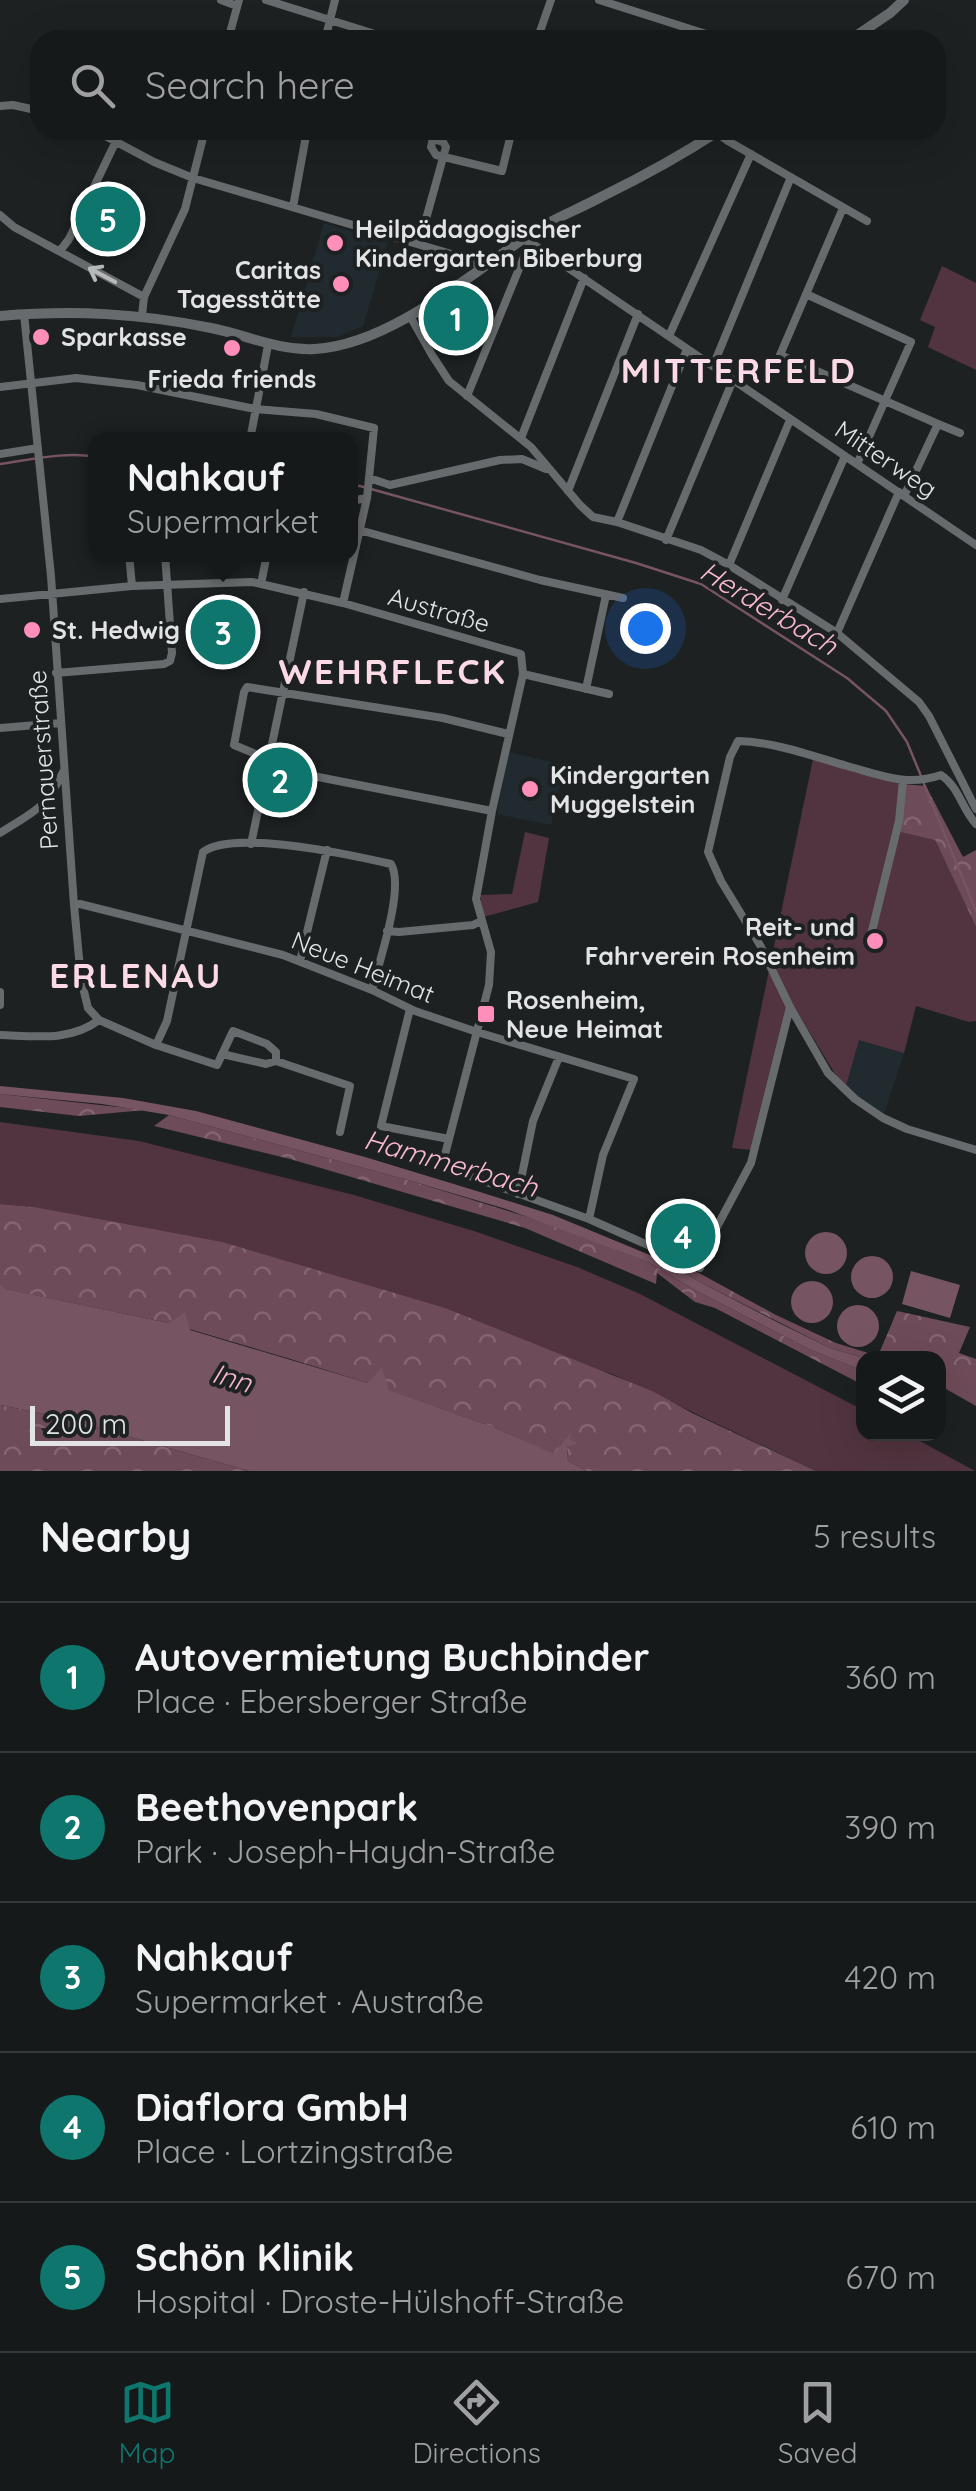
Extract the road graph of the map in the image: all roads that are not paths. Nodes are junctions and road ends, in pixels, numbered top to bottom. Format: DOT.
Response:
graph roads {
  1 [pos="221,0"];
  2 [pos="266,0"];
  3 [pos="336,0"];
  4 [pos="550,0"];
  5 [pos="598,0"];
  6 [pos="904,0"];
  7 [pos="238,3"];
  8 [pos="330,19"];
  9 [pos="231,30"];
  10 [pos="327,30"];
  11 [pos="364,30"];
  12 [pos="540,30"];
  13 [pos="692,30"];
  14 [pos="865,30"];
  15 [pos="0,106"];
  16 [pos="30,108"];
  17 [pos="203,140"];
  18 [pos="305,140"];
  19 [pos="433,140"];
  20 [pos="510,140"];
  21 [pos="702,140"];
  22 [pos="730,140"];
  23 [pos="116,141"];
  24 [pos="751,154"];
  25 [pos="444,157"];
  26 [pos="791,177"];
  27 [pos="194,178"];
  28 [pos="292,207"];
  29 [pos="843,208"];
  30 [pos="0,215"];
  31 [pos="867,221"];
  32 [pos="528,240"];
  33 [pos="419,244"];
  34 [pos="60,252"];
  35 [pos="480,269"];
  36 [pos="584,278"];
  37 [pos="806,294"];
  38 [pos="144,297"];
  39 [pos="24,314"];
  40 [pos="638,314"];
  41 [pos="142,315"];
  42 [pos="0,316"];
  43 [pos="410,316"];
  44 [pos="669,336"];
  45 [pos="268,344"];
  46 [pos="688,348"];
  47 [pos="713,366"];
  48 [pos="732,380"];
  49 [pos="32,383"];
  50 [pos="0,387"];
  51 [pos="467,396"];
  52 [pos="885,401"];
  53 [pos="255,409"];
  54 [pos="790,420"];
  55 [pos="938,424"];
  56 [pos="251,432"];
  57 [pos="960,433"];
  58 [pos="521,438"];
  59 [pos="39,450"];
  60 [pos="0,454"];
  61 [pos="845,456"];
  62 [pos="857,464"];
  63 [pos="554,474"];
  64 [pos="368,479"];
  65 [pos="568,491"];
  66 [pos="901,494"];
  67 [pos="367,498"];
  68 [pos="358,500"];
  69 [pos="616,522"];
  70 [pos="360,530"];
  71 [pos="358,538"];
  72 [pos="666,540"];
  73 [pos="976,544"];
  74 [pos="130,562"];
  75 [pos="166,562"];
  76 [pos="265,562"];
  77 [pos="352,562"];
  78 [pos="729,565"];
  79 [pos="261,584"];
  80 [pos="167,585"];
  81 [pos="132,586"];
  82 [pos="304,592"];
  83 [pos="52,595"];
  84 [pos="606,595"];
  85 [pos="623,598"];
  86 [pos="0,599"];
  87 [pos="782,600"];
  88 [pos="342,602"];
  89 [pos="836,633"];
  90 [pos="56,673"];
  91 [pos="523,674"];
  92 [pos="586,688"];
  93 [pos="283,692"];
  94 [pos="609,694"];
  95 [pos="61,723"];
  96 [pos="0,728"];
  97 [pos="508,734"];
  98 [pos="268,763"];
  99 [pos="64,771"];
  100 [pos="902,780"];
  101 [pos="44,806"];
  102 [pos="976,809"];
  103 [pos="492,811"];
  104 [pos="67,812"];
  105 [pos="976,824"];
  106 [pos="0,833"];
  107 [pos="251,844"];
  108 [pos="327,850"];
  109 [pos="74,904"];
  110 [pos="481,921"];
  111 [pos="388,930"];
  112 [pos="187,932"];
  113 [pos="870,939"];
  114 [pos="300,961"];
  115 [pos="372,990"];
  116 [pos="0,992"];
  117 [pos="0,1005"];
  118 [pos="790,1007"];
  119 [pos="410,1009"];
  120 [pos="98,1020"];
  121 [pos="476,1032"];
  122 [pos="0,1035"];
  123 [pos="156,1045"];
  124 [pos="222,1054"];
  125 [pos="559,1057"];
  126 [pos="276,1061"];
  127 [pos="340,1132"];
  128 [pos="449,1139"];
  129 [pos="976,1150"];
  130 [pos="518,1194"];
  131 [pos="589,1219"];
  1 -- 7 [label="street"];
  2 -- 8 [label="street"];
  3 -- 8 [label="street"];
  4 -- 12 [label="street"];
  5 -- 13 [label="street"];
  6 -- 14 [label="street"];
  7 -- 9 [label="street"];
  8 -- 10 [label="street"];
  8 -- 11 [label="street"];
  15 -- 16 [label="street"];
  17 -- 27 [label="street"];
  18 -- 28 [label="street"];
  19 -- 25 [label="street"];
  20 -- 25 [label="street"];
  21 -- 32 [label="street"];
  22 -- 24 [label="street"];
  23 -- 27 [label="street"];
  23 -- 34 [label="street"];
  24 -- 26 [label="street"];
  24 -- 44 [label="street"];
  25 -- 33 [label="street"];
  26 -- 29 [label="street"];
  26 -- 47 [label="street"];
  27 -- 28 [label="street"];
  27 -- 38 [label="street"];
  28 -- 33 [label="street"];
  29 -- 31 [label="street"];
  29 -- 37 [label="street"];
  30 -- 34 [label="street"];
  32 -- 35 [label="street"];
  32 -- 36 [label="street, Mitterweg"];
  32 -- 51 [label="street"];
  33 -- 35 [label="street"];
  38 -- 34 [label="street, one-way"];
  35 -- 43 [label="street"];
  36 -- 40 [label="street, Mitterweg"];
  36 -- 58 [label="street"];
  37 -- 52 [label="street"];
  37 -- 52 [label="street"];
  38 -- 41 [label="street"];
  39 -- 41 [label="street"];
  39 -- 42 [label="street"];
  39 -- 49 [label="street, Pernauerstraße"];
  40 -- 44 [label="street, Mitterweg"];
  40 -- 65 [label="street"];
  41 -- 45 [label="street"];
  43 -- 45 [label="street"];
  43 -- 51 [label="street"];
  44 -- 46 [label="street, Mitterweg"];
  45 -- 53 [label="street"];
  46 -- 47 [label="street, Mitterweg"];
  46 -- 69 [label="street"];
  47 -- 48 [label="street, Mitterweg"];
  48 -- 54 [label="street, Mitterweg"];
  48 -- 72 [label="street"];
  49 -- 50 [label="street"];
  49 -- 53 [label="street"];
  49 -- 59 [label="street, Pernauerstraße"];
  51 -- 58 [label="street"];
  52 -- 55 [label="street"];
  52 -- 62 [label="street"];
  53 -- 56 [label="street"];
  53 -- 64 [label="street"];
  54 -- 61 [label="street, Mitterweg"];
  54 -- 78 [label="street"];
  55 -- 57 [label="street"];
  55 -- 66 [label="street"];
  58 -- 63 [label="street"];
  59 -- 60 [label="street"];
  59 -- 83 [label="street, Pernauerstraße"];
  61 -- 62 [label="street, Mitterweg"];
  61 -- 87 [label="street"];
  62 -- 66 [label="street, Mitterweg"];
  63 -- 64 [label="street"];
  63 -- 65 [label="street"];
  64 -- 67 [label="street"];
  65 -- 69 [label="street"];
  66 -- 73 [label="street, Mitterweg"];
  66 -- 89 [label="street"];
  67 -- 68 [label="street"];
  67 -- 70 [label="street"];
  69 -- 72 [label="street"];
  70 -- 71 [label="street"];
  70 -- 84 [label="street"];
  72 -- 78 [label="street"];
  74 -- 81 [label="street"];
  75 -- 80 [label="street"];
  76 -- 79 [label="street"];
  77 -- 88 [label="street"];
  78 -- 87 [label="street"];
  79 -- 80 [label="street, Austraße"];
  79 -- 82 [label="street, Austraße"];
  80 -- 81 [label="street, Austraße"];
  80 -- 90 [label="street"];
  81 -- 83 [label="street, Austraße"];
  82 -- 88 [label="street, Austraße"];
  82 -- 93 [label="street"];
  83 -- 86 [label="street, Austraße"];
  83 -- 90 [label="street, Pernauerstraße"];
  84 -- 85 [label="street"];
  84 -- 92 [label="street"];
  87 -- 89 [label="street"];
  88 -- 91 [label="street, Austraße"];
  89 -- 102 [label="street"];
  90 -- 95 [label="street, Pernauerstraße"];
  91 -- 92 [label="street"];
  91 -- 97 [label="street"];
  92 -- 94 [label="street"];
  93 -- 97 [label="street"];
  93 -- 98 [label="street"];
  93 -- 98 [label="street"];
  95 -- 96 [label="street"];
  95 -- 99 [label="street, Pernauerstraße"];
  97 -- 103 [label="street"];
  98 -- 103 [label="street"];
  98 -- 107 [label="street"];
  99 -- 101 [label="street"];
  99 -- 104 [label="street, Pernauerstraße"];
  100 -- 105 [label="street"];
  100 -- 113 [label="street"];
  100 -- 118 [label="street"];
  101 -- 104 [label="street"];
  101 -- 106 [label="street"];
  103 -- 110 [label="street"];
  104 -- 109 [label="street, Pernauerstraße"];
  107 -- 108 [label="street"];
  107 -- 112 [label="street"];
  108 -- 111 [label="street"];
  108 -- 114 [label="street"];
  109 -- 112 [label="street, Neue Heimat"];
  109 -- 120 [label="street, Pernauerstraße"];
  110 -- 111 [label="street"];
  110 -- 121 [label="street"];
  111 -- 115 [label="street"];
  112 -- 114 [label="street, Neue Heimat"];
  112 -- 123 [label="street"];
  114 -- 115 [label="street, Neue Heimat"];
  115 -- 119 [label="street, Neue Heimat"];
  116 -- 117 [label="street"];
  118 -- 129 [label="street"];
  118 -- 131 [label="street"];
  119 -- 121 [label="street, Neue Heimat"];
  119 -- 128 [label="street"];
  120 -- 122 [label="street"];
  120 -- 123 [label="street"];
  121 -- 125 [label="street, Neue Heimat"];
  121 -- 128 [label="street"];
  123 -- 124 [label="street"];
  124 -- 126 [label="street"];
  124 -- 126 [label="street"];
  125 -- 130 [label="street"];
  125 -- 131 [label="street, Neue Heimat"];
  126 -- 127 [label="street"];
  128 -- 130 [label="street"];
  130 -- 131 [label="street"];
}
